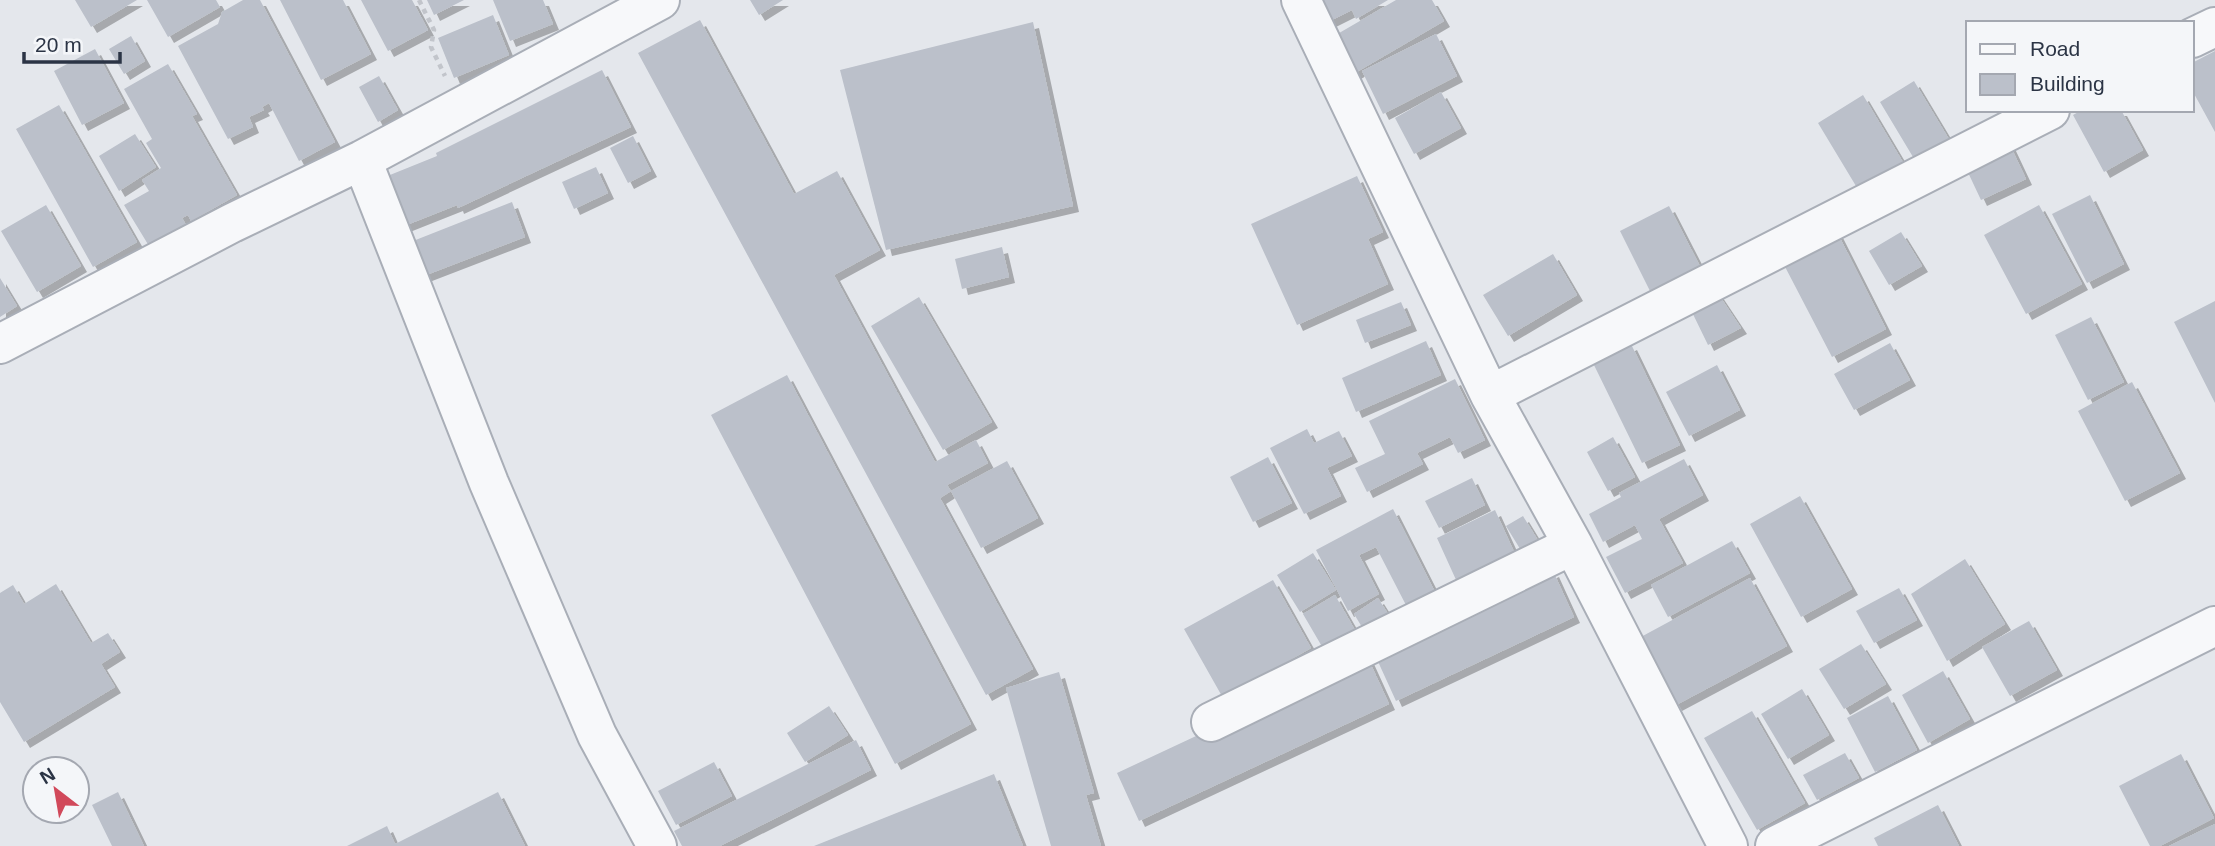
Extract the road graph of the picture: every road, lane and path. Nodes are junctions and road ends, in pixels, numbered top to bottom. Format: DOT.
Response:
graph roads {
  1 [pos="419,0"];
  2 [pos="1301,0"];
  3 [pos="641,4"];
  4 [pos="2215,27"];
  5 [pos="2194,37"];
  6 [pos="460,107"];
  7 [pos="2046,112"];
  8 [pos="362,160"];
  9 [pos="0,344"];
  10 [pos="1490,395"];
  11 [pos="1573,545"];
  12 [pos="2215,626"];
  13 [pos="1211,722"];
  14 [pos="657,846"];
  15 [pos="1728,846"];
  16 [pos="1775,846"];
  1 -- 6 [label="path"];
  2 -- 10 [label="street"];
  3 -- 6 [label="street"];
  4 -- 5 [label="street"];
  6 -- 8 [label="street"];
  7 -- 10 [label="street"];
  8 -- 9 [label="street"];
  8 -- 14 [label="street"];
  10 -- 11 [label="street"];
  11 -- 13 [label="street"];
  11 -- 15 [label="street"];
  12 -- 16 [label="street"];
}
